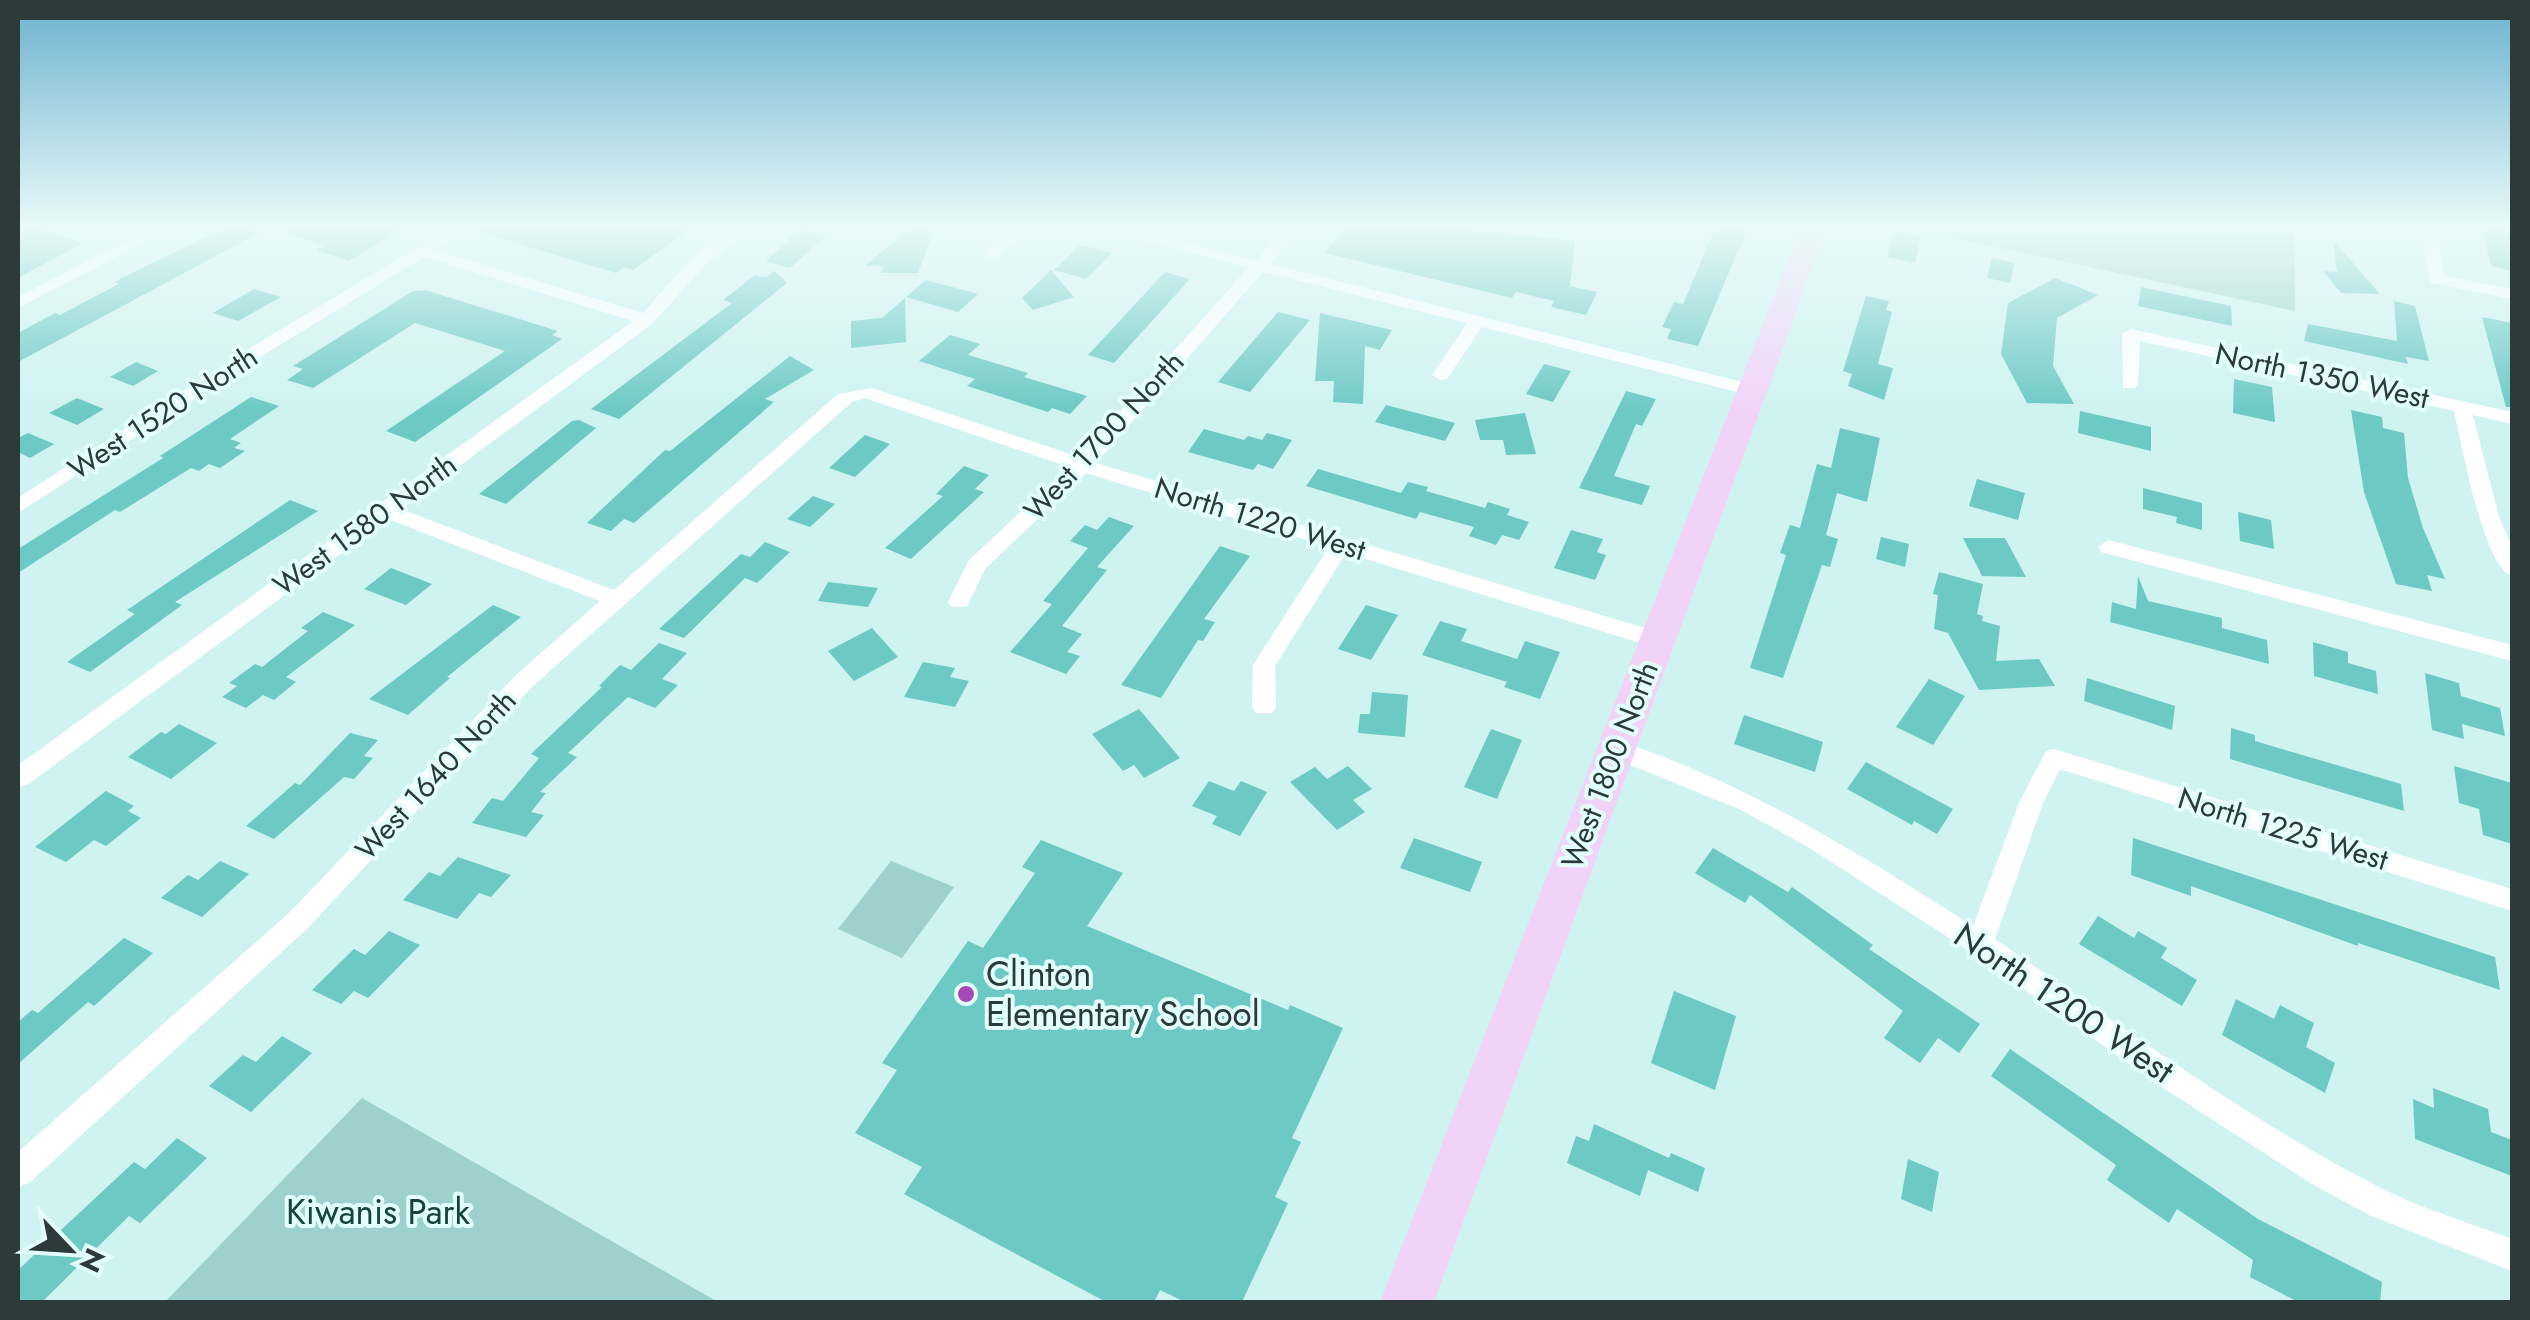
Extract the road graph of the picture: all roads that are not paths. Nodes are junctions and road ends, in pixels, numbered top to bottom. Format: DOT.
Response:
graph roads {
  1 [pos="45,289"];
  2 [pos="361,289"];
  3 [pos="543,289"];
  4 [pos="675,289"];
  5 [pos="1240,289"];
  6 [pos="1349,289"];
  7 [pos="1791,289"];
  8 [pos="2485,289"];
  9 [pos="2512,294"];
  10 [pos="18,303"];
  11 [pos="646,320"];
  12 [pos="1476,321"];
  13 [pos="1442,376"];
  14 [pos="2129,384"];
  15 [pos="1753,390"];
  16 [pos="865,392"];
  17 [pos="2462,407"];
  18 [pos="2512,418"];
  19 [pos="1083,465"];
  20 [pos="18,507"];
  21 [pos="385,510"];
  22 [pos="1342,543"];
  23 [pos="2108,547"];
  24 [pos="2512,569"];
  25 [pos="616,599"];
  26 [pos="959,602"];
  27 [pos="1657,640"];
  28 [pos="2512,653"];
  29 [pos="1264,706"];
  30 [pos="1616,749"];
  31 [pos="18,778"];
  32 [pos="2512,900"];
  33 [pos="1980,944"];
  34 [pos="18,1172"];
  35 [pos="2512,1255"];
  36 [pos="1407,1302"];
  1 -- 10 [label="street"];
  2 -- 20 [label="street, West 1520 North"];
  3 -- 11 [label="street"];
  4 -- 11 [label="street, West 1580 North"];
  5 -- 19 [label="street, West 1700 North"];
  6 -- 12 [label="street"];
  7 -- 15 [label="main road, West 1800 North"];
  8 -- 9 [label="street"];
  11 -- 21 [label="street, West 1580 North"];
  12 -- 13 [label="street"];
  12 -- 15 [label="street"];
  14 -- 17 [label="street, North 1350 West"];
  15 -- 27 [label="main road, West 1800 North"];
  16 -- 19 [label="street, North 1220 West"];
  16 -- 25 [label="street, West 1640 North"];
  17 -- 18 [label="street, North 1350 West"];
  17 -- 24 [label="street"];
  19 -- 22 [label="street, North 1220 West"];
  19 -- 26 [label="street, West 1700 North"];
  21 -- 25 [label="street"];
  21 -- 31 [label="street, West 1580 North"];
  22 -- 27 [label="street, North 1220 West"];
  22 -- 29 [label="street"];
  23 -- 28 [label="street"];
  25 -- 34 [label="street, West 1640 North"];
  27 -- 30 [label="main road, West 1800 North"];
  30 -- 33 [label="street, North 1200 West"];
  30 -- 36 [label="main road, West 1800 North"];
  32 -- 33 [label="street, North 1225 West"];
  33 -- 35 [label="street, North 1200 West"];
}
